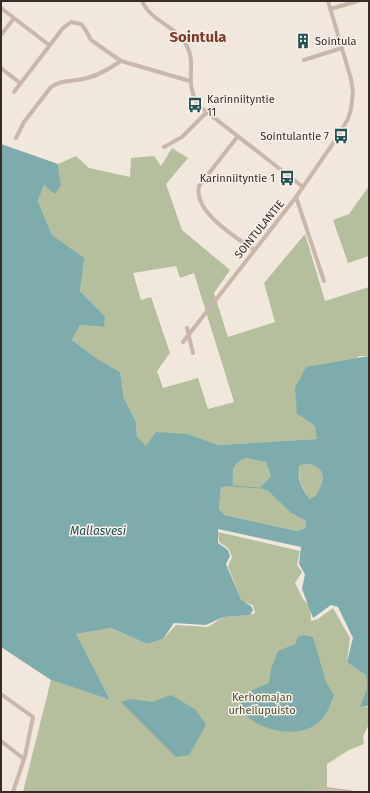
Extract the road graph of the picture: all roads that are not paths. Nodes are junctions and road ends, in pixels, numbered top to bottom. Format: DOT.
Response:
graph roads {
  1 [pos="142,1"];
  2 [pos="328,1"];
  3 [pos="358,1"];
  4 [pos="1,8"];
  5 [pos="330,9"];
  6 [pos="14,18"];
  7 [pos="1,35"];
  8 [pos="49,45"];
  9 [pos="342,48"];
  10 [pos="304,60"];
  11 [pos="121,61"];
  12 [pos="1,68"];
  13 [pos="190,81"];
  14 [pos="20,83"];
  15 [pos="14,92"];
  16 [pos="207,112"];
  17 [pos="238,136"];
  18 [pos="16,138"];
  19 [pos="164,147"];
  20 [pos="303,187"];
  21 [pos="296,197"];
  22 [pos="254,250"];
  23 [pos="324,281"];
  24 [pos="187,328"];
  25 [pos="189,334"];
  26 [pos="183,342"];
  27 [pos="193,353"];
  28 [pos="1,694"];
  29 [pos="1,741"];
  30 [pos="24,759"];
  31 [pos="13,792"];
  32 [pos="311,792"];
  33 [pos="351,792"];
  1 -- 13 [label="street"];
  2 -- 5 [label="street, SOINTULANTIE"];
  3 -- 5 [label="street"];
  4 -- 6 [label="street"];
  5 -- 9 [label="street, SOINTULANTIE"];
  6 -- 7 [label="street"];
  6 -- 8 [label="street"];
  8 -- 11 [label="street"];
  8 -- 14 [label="street"];
  9 -- 10 [label="street"];
  9 -- 20 [label="street, SOINTULANTIE"];
  11 -- 13 [label="street"];
  11 -- 18 [label="street"];
  12 -- 14 [label="street"];
  13 -- 16 [label="street"];
  14 -- 15 [label="street"];
  16 -- 17 [label="street"];
  16 -- 19 [label="street"];
  17 -- 20 [label="street"];
  17 -- 22 [label="street"];
  20 -- 21 [label="street, SOINTULANTIE"];
  21 -- 22 [label="street, SOINTULANTIE"];
  21 -- 23 [label="street"];
  22 -- 25 [label="street, SOINTULANTIE"];
  24 -- 25 [label="street"];
  25 -- 26 [label="street, SOINTULANTIE"];
  25 -- 27 [label="street"];
  28 -- 30 [label="street"];
  29 -- 30 [label="street"];
  30 -- 31 [label="street"];
  32 -- 33 [label="street"];
}
